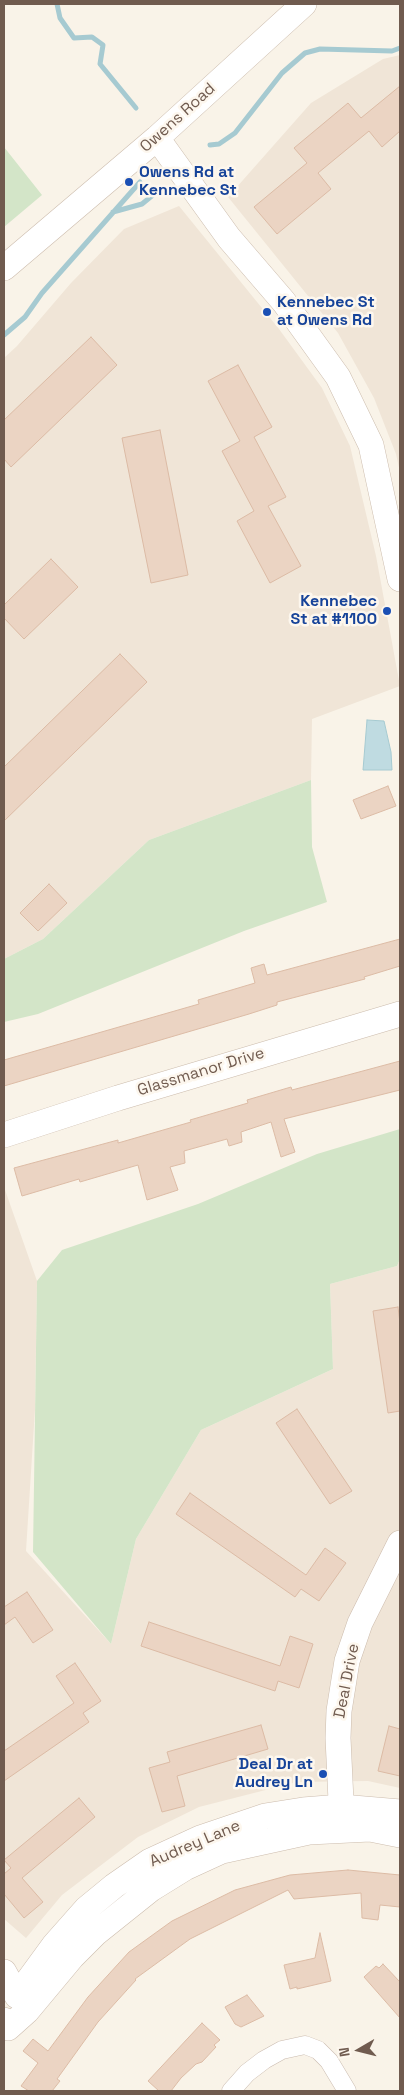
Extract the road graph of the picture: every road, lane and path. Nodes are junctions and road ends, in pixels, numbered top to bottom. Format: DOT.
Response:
graph roads {
  1 [pos="304,4"];
  2 [pos="157,138"];
  3 [pos="4,268"];
  4 [pos="400,579"];
  5 [pos="400,1014"];
  6 [pos="4,1135"];
  7 [pos="400,1543"];
  8 [pos="400,1812"];
  9 [pos="342,1818"];
  10 [pos="400,1835"];
  11 [pos="4,1972"];
  12 [pos="22,2003"];
  13 [pos="5,2027"];
  14 [pos="231,2091"];
  15 [pos="347,2091"];
  1 -- 2 [label="street, Owens Road"];
  2 -- 3 [label="street, Owens Road"];
  2 -- 4 [label="street"];
  5 -- 6 [label="street, Glassmanor Drive"];
  7 -- 9 [label="street, Deal Drive"];
  8 -- 9 [label="street, Audrey Lane"];
  9 -- 10 [label="street, Audrey Lane"];
  9 -- 12 [label="street, Audrey Lane"];
  11 -- 12 [label="street"];
  12 -- 13 [label="street, Audrey Lane"];
  14 -- 15 [label="street"];
}
